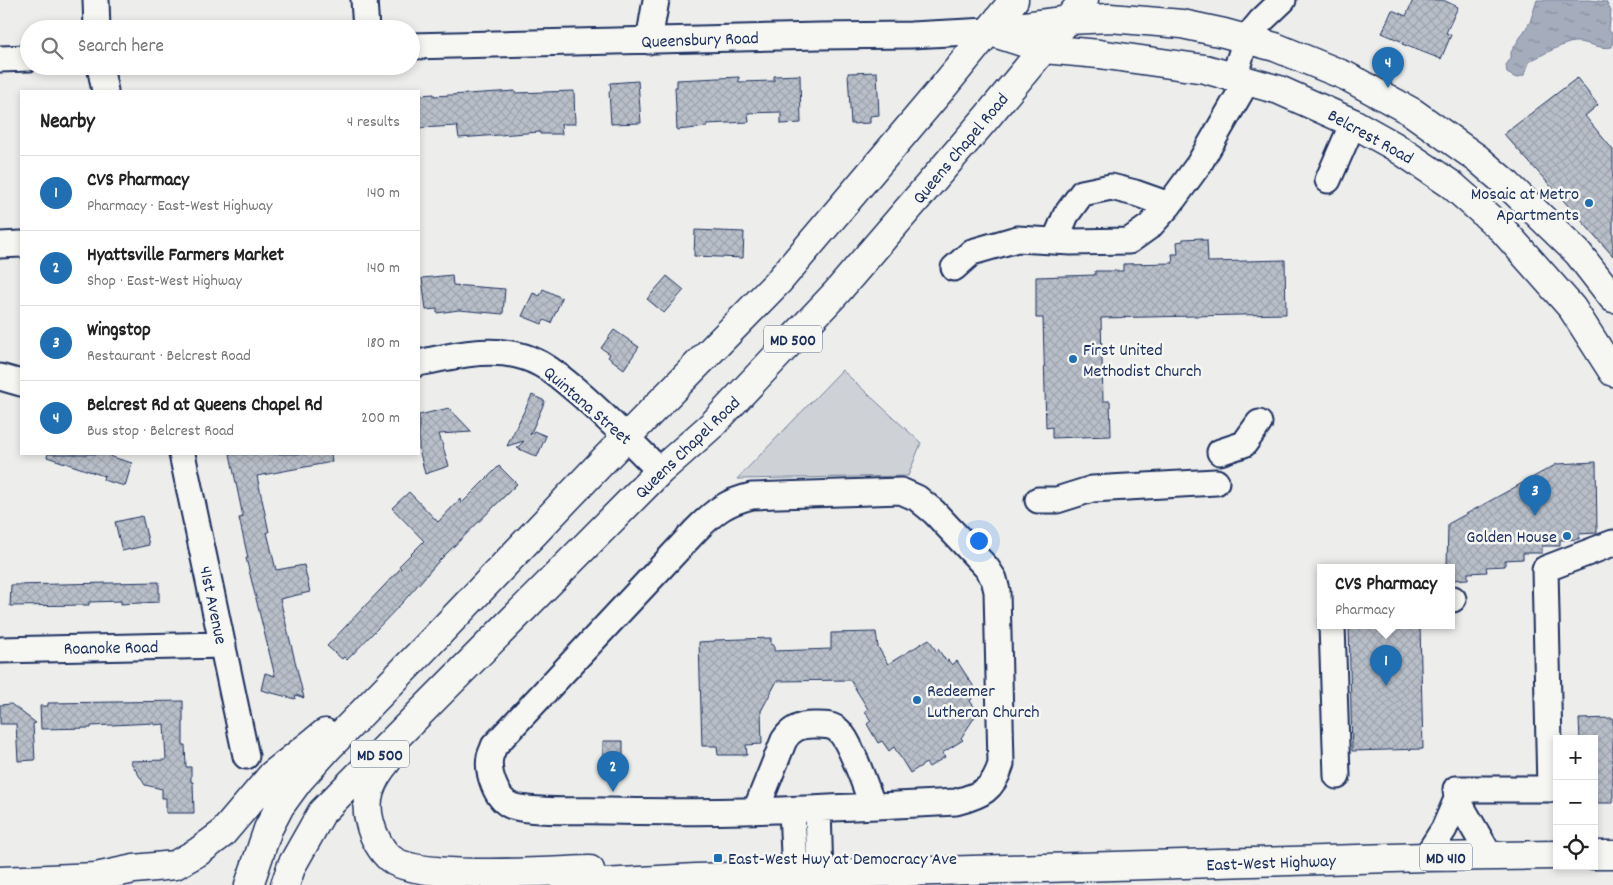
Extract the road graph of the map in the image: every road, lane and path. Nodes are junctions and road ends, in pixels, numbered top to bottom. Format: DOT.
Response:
graph roads {
  1 [pos="96,0"];
  2 [pos="364,0"];
  3 [pos="656,0"];
  4 [pos="1014,0"];
  5 [pos="1142,0"];
  6 [pos="1283,0"];
  7 [pos="1076,10"];
  8 [pos="97,20"];
  9 [pos="365,20"];
  10 [pos="1170,23"];
  11 [pos="988,32"];
  12 [pos="1246,39"];
  13 [pos="650,41"];
  14 [pos="420,46"];
  15 [pos="1044,50"];
  16 [pos="20,58"];
  17 [pos="0,59"];
  18 [pos="1322,66"];
  19 [pos="102,75"];
  20 [pos="1240,79"];
  21 [pos="105,90"];
  22 [pos="1353,123"];
  23 [pos="1328,180"];
  24 [pos="1169,205"];
  25 [pos="1055,241"];
  26 [pos="20,244"];
  27 [pos="0,245"];
  28 [pos="954,268"];
  29 [pos="1613,298"];
  30 [pos="420,363"];
  31 [pos="1613,372"];
  32 [pos="0,377"];
  33 [pos="20,383"];
  34 [pos="1259,423"];
  35 [pos="627,437"];
  36 [pos="1220,452"];
  37 [pos="182,455"];
  38 [pos="660,471"];
  39 [pos="1216,482"];
  40 [pos="1038,500"];
  41 [pos="1613,543"];
  42 [pos="1332,629"];
  43 [pos="495,638"];
  44 [pos="223,644"];
  45 [pos="0,650"];
  46 [pos="380,694"];
  47 [pos="246,756"];
  48 [pos="1337,776"];
  49 [pos="1457,799"];
  50 [pos="873,806"];
  51 [pos="818,809"];
  52 [pos="756,810"];
  53 [pos="792,810"];
  54 [pos="1553,855"];
  55 [pos="1598,855"];
  56 [pos="1613,855"];
  57 [pos="1490,856"];
  58 [pos="1426,857"];
  59 [pos="1001,869"];
  60 [pos="808,876"];
  61 [pos="696,878"];
  62 [pos="0,882"];
  63 [pos="80,885"];
  64 [pos="249,885"];
  65 [pos="285,885"];
  66 [pos="565,885"];
  67 [pos="922,885"];
  1 -- 8 [label="street"];
  2 -- 9 [label="street"];
  3 -- 13 [label="street"];
  4 -- 11 [label="main road, MD 500"];
  5 -- 10 [label="main road"];
  6 -- 12 [label="street"];
  7 -- 10 [label="main road"];
  7 -- 11 [label="main road, Queensbury Road"];
  7 -- 15 [label="main road, Queens Chapel Road / MD 500"];
  10 -- 12 [label="main road"];
  11 -- 13 [label="street, Queensbury Road"];
  11 -- 15 [label="main road, Queensbury Road"];
  11 -- 35 [label="main road, MD 500"];
  12 -- 18 [label="main road"];
  12 -- 20 [label="street"];
  13 -- 14 [label="street, Queensbury Road"];
  15 -- 20 [label="main road, Belcrest Road"];
  15 -- 38 [label="main road, Queens Chapel Road / MD 500"];
  16 -- 17 [label="street"];
  18 -- 22 [label="main road"];
  18 -- 29 [label="main road"];
  19 -- 21 [label="street"];
  20 -- 22 [label="main road, Belcrest Road"];
  20 -- 24 [label="street"];
  22 -- 23 [label="street"];
  22 -- 31 [label="main road, Belcrest Road"];
  24 -- 25 [label="street"];
  24 -- 25 [label="street"];
  25 -- 28 [label="street"];
  26 -- 27 [label="street"];
  30 -- 35 [label="street, Quintana Street"];
  32 -- 33 [label="street"];
  34 -- 36 [label="street"];
  35 -- 38 [label="street, Quintana Street"];
  35 -- 46 [label="main road, MD 500"];
  37 -- 44 [label="street, 41st Avenue"];
  38 -- 43 [label="main road, Queens Chapel Road / MD 500"];
  39 -- 40 [label="street"];
  41 -- 49 [label="street"];
  42 -- 48 [label="street"];
  43 -- 61 [label="main road"];
  43 -- 65 [label="main road, Queens Chapel Road / MD 500"];
  44 -- 45 [label="street, Roanoke Road"];
  44 -- 47 [label="street, 41st Avenue"];
  46 -- 62 [label="main road"];
  46 -- 64 [label="main road, MD 500"];
  49 -- 57 [label="street"];
  49 -- 58 [label="street"];
  50 -- 51 [label="street"];
  50 -- 52 [label="street"];
  50 -- 52 [label="street"];
  51 -- 53 [label="street"];
  51 -- 60 [label="street"];
  52 -- 53 [label="street"];
  53 -- 60 [label="street"];
  54 -- 57 [label="main road, East-West Highway / MD 410"];
  55 -- 56 [label="main road"];
  57 -- 58 [label="main road, East-West Highway / MD 410"];
  58 -- 59 [label="main road, East-West Highway / MD 410"];
  59 -- 60 [label="main road, East-West Highway / MD 410"];
  59 -- 67 [label="main road"];
  60 -- 61 [label="main road, East-West Highway / MD 410"];
  61 -- 66 [label="main road, East-West Highway / MD 410"];
  62 -- 63 [label="main road"];
}
